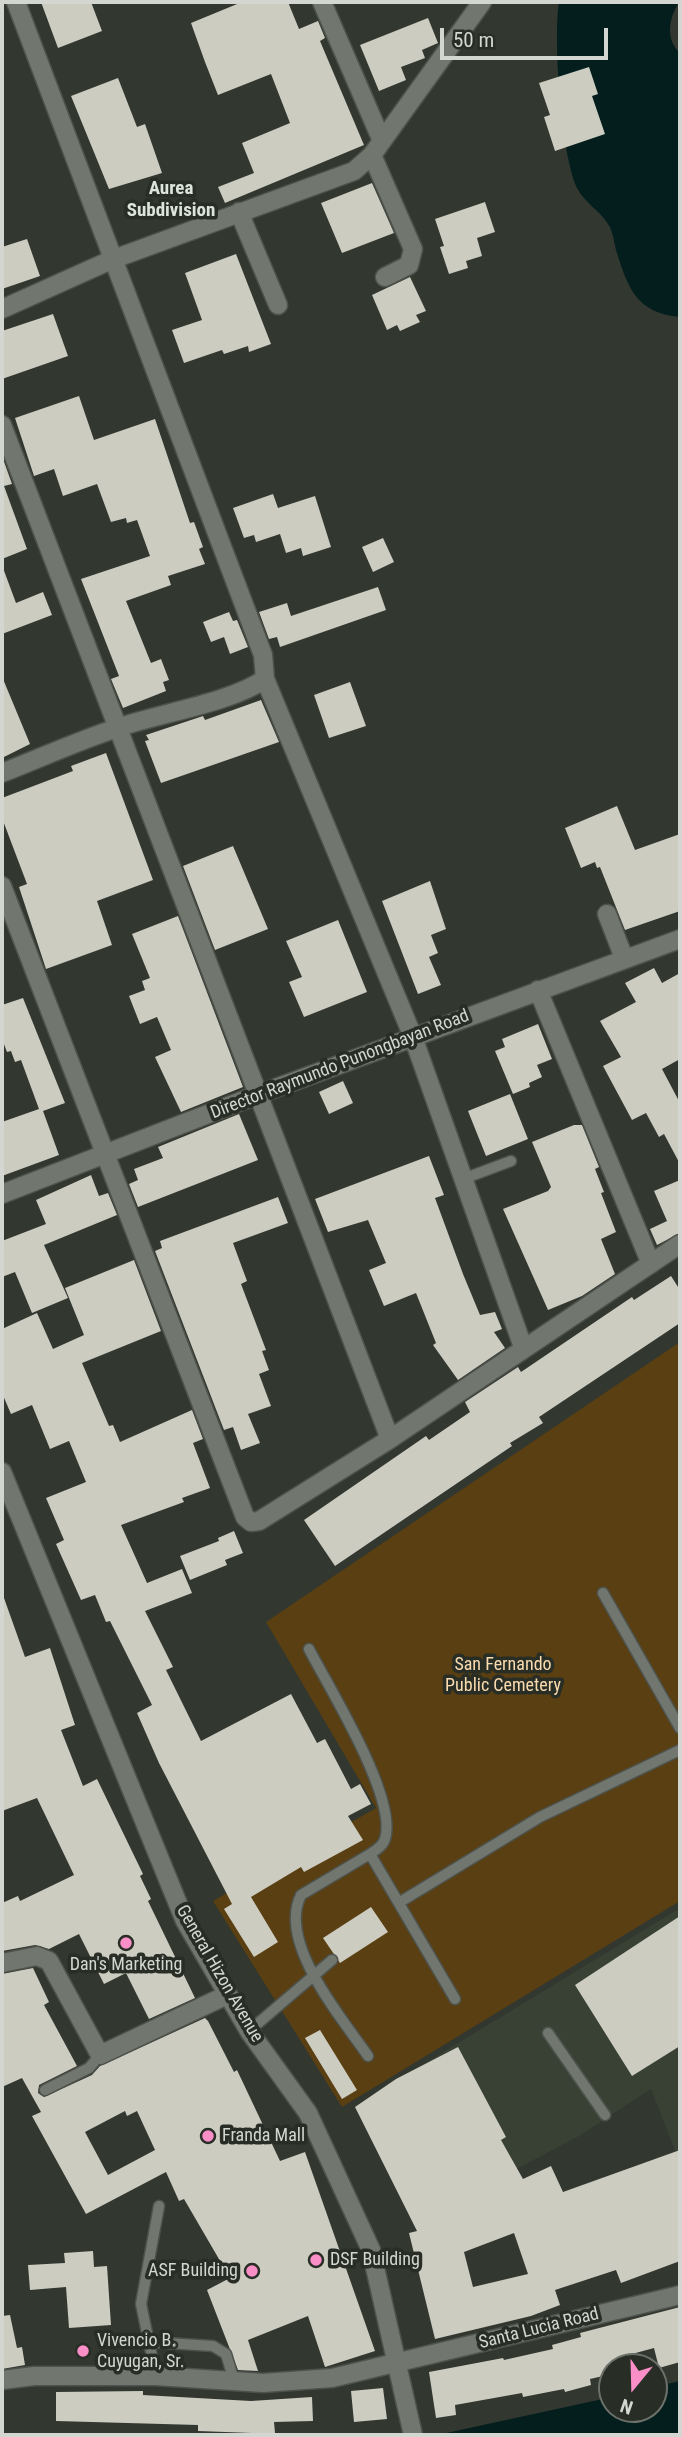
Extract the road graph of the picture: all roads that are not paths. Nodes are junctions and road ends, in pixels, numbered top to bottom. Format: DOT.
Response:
graph roads {
  1 [pos="16,2"];
  2 [pos="322,2"];
  3 [pos="482,2"];
  4 [pos="377,148"];
  5 [pos="239,212"];
  6 [pos="111,260"];
  7 [pos="385,276"];
  8 [pos="278,304"];
  9 [pos="2,309"];
  10 [pos="2,425"];
  11 [pos="265,679"];
  12 [pos="117,728"];
  13 [pos="2,773"];
  14 [pos="2,886"];
  15 [pos="607,914"];
  16 [pos="677,946"];
  17 [pos="624,957"];
  18 [pos="538,990"];
  19 [pos="413,1037"];
  20 [pos="257,1096"];
  21 [pos="104,1155"];
  22 [pos="511,1161"];
  23 [pos="463,1179"];
  24 [pos="2,1194"];
  25 [pos="680,1244"];
  26 [pos="651,1264"];
  27 [pos="523,1347"];
  28 [pos="390,1439"];
  29 [pos="2,1472"];
  30 [pos="603,1593"];
  31 [pos="309,1648"];
  32 [pos="680,1728"];
  33 [pos="680,1750"];
  34 [pos="370,1854"];
  35 [pos="400,1902"];
  36 [pos="332,1961"];
  37 [pos="2,1963"];
  38 [pos="312,1977"];
  39 [pos="227,1995"];
  40 [pos="455,1999"];
  41 [pos="249,2031"];
  42 [pos="548,2033"];
  43 [pos="100,2055"];
  44 [pos="368,2056"];
  45 [pos="45,2090"];
  46 [pos="605,2115"];
  47 [pos="159,2206"];
  48 [pos="680,2295"];
  49 [pos="149,2342"];
  50 [pos="398,2364"];
  51 [pos="156,2376"];
  52 [pos="2,2380"];
  53 [pos="234,2381"];
  54 [pos="412,2429"];
  1 -- 6 [label="street"];
  2 -- 4 [label="street"];
  3 -- 4 [label="street"];
  4 -- 5 [label="street"];
  4 -- 7 [label="street"];
  5 -- 6 [label="street"];
  5 -- 8 [label="street"];
  6 -- 9 [label="street"];
  6 -- 11 [label="street"];
  10 -- 12 [label="street"];
  11 -- 12 [label="street"];
  11 -- 19 [label="street"];
  12 -- 13 [label="street"];
  12 -- 20 [label="street"];
  14 -- 21 [label="street"];
  15 -- 17 [label="street"];
  16 -- 17 [label="street, Director Raymundo Punongbayan Road"];
  17 -- 18 [label="street, Director Raymundo Punongbayan Road"];
  18 -- 19 [label="street, Director Raymundo Punongbayan Road"];
  18 -- 26 [label="street"];
  19 -- 20 [label="street, Director Raymundo Punongbayan Road"];
  19 -- 23 [label="street"];
  20 -- 21 [label="street, Director Raymundo Punongbayan Road"];
  20 -- 28 [label="street"];
  21 -- 24 [label="street, Director Raymundo Punongbayan Road"];
  21 -- 28 [label="street"];
  22 -- 23 [label="lane"];
  23 -- 27 [label="street"];
  25 -- 26 [label="street"];
  26 -- 27 [label="street"];
  27 -- 28 [label="street"];
  29 -- 39 [label="street, General Hizon Avenue"];
  30 -- 32 [label="lane"];
  31 -- 34 [label="lane"];
  33 -- 35 [label="lane"];
  34 -- 35 [label="lane"];
  34 -- 38 [label="lane"];
  35 -- 40 [label="lane"];
  36 -- 38 [label="lane"];
  37 -- 43 [label="street"];
  38 -- 41 [label="lane"];
  38 -- 44 [label="lane"];
  39 -- 41 [label="street, General Hizon Avenue"];
  39 -- 43 [label="street"];
  41 -- 50 [label="street, General Hizon Avenue"];
  42 -- 46 [label="lane"];
  43 -- 45 [label="lane"];
  47 -- 49 [label="lane"];
  48 -- 50 [label="street, Santa Lucia Road"];
  49 -- 51 [label="lane"];
  49 -- 53 [label="lane"];
  50 -- 53 [label="street, Santa Lucia Road"];
  50 -- 54 [label="street, General Hizon Avenue"];
  51 -- 52 [label="street, Santa Lucia Road"];
  51 -- 53 [label="street, Santa Lucia Road"];
}
